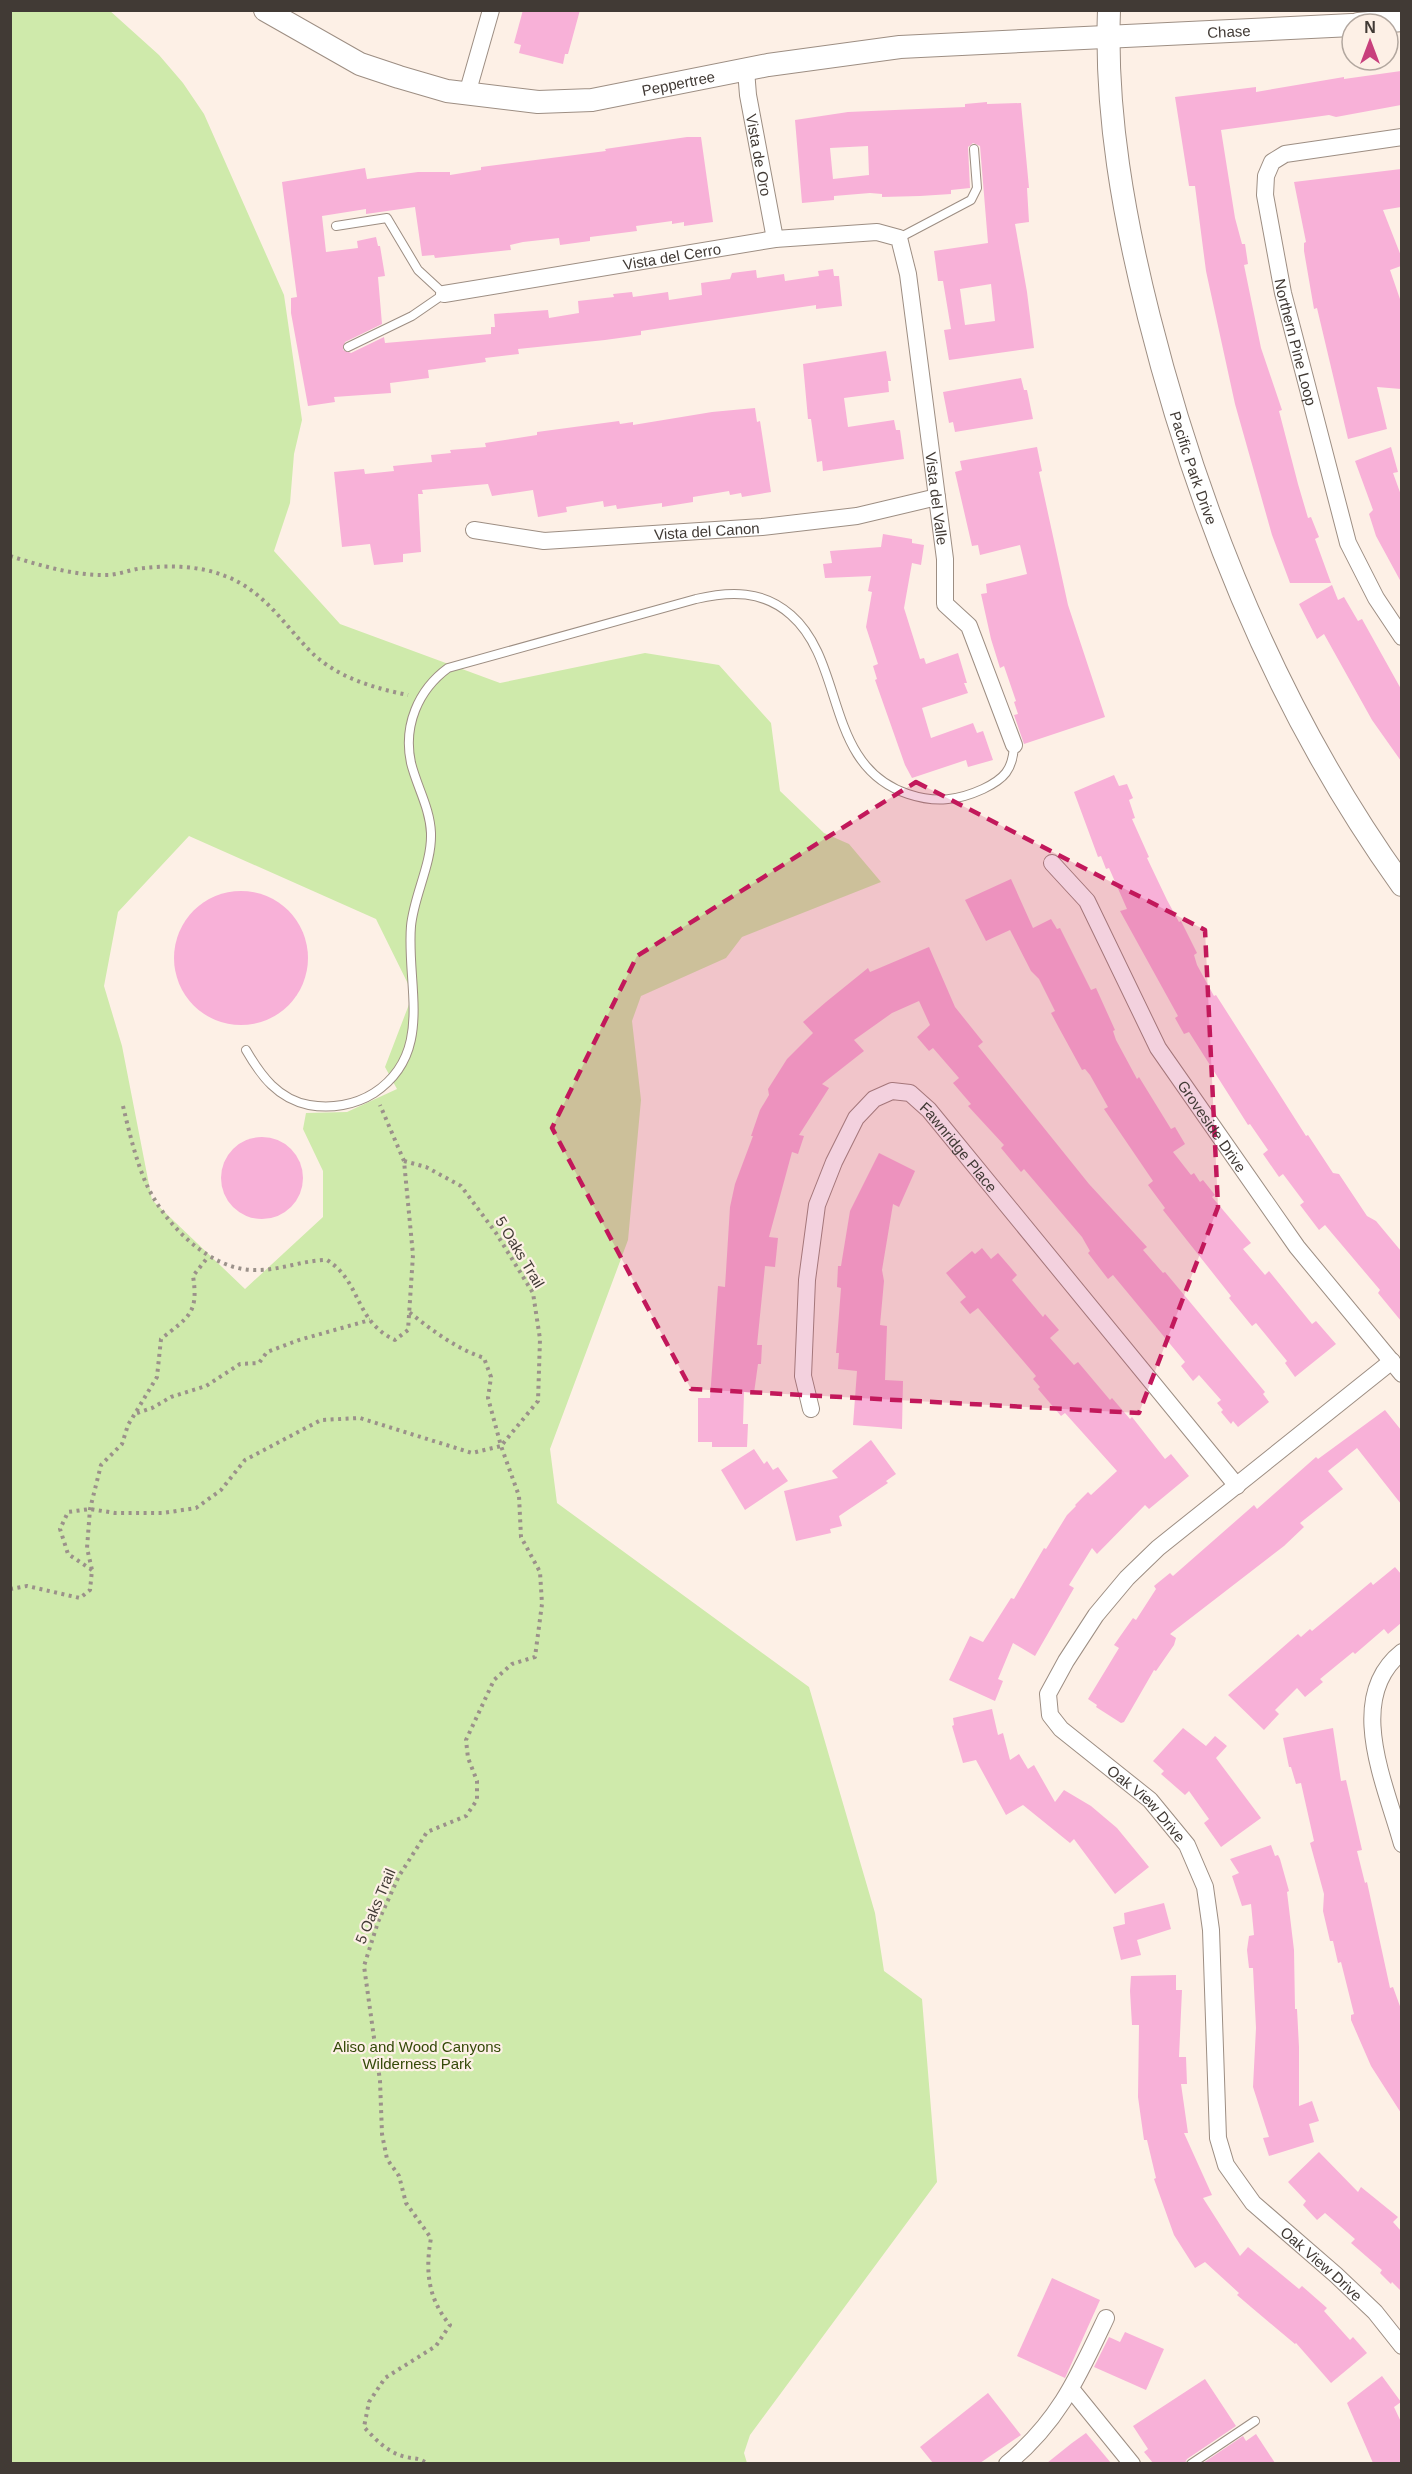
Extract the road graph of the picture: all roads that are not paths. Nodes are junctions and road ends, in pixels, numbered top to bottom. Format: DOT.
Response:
graph roads {
  1 [pos="265,10"];
  2 [pos="491,10"];
  3 [pos="1109,10"];
  4 [pos="1340,26"];
  5 [pos="1108,38"];
  6 [pos="746,70"];
  7 [pos="467,94"];
  8 [pos="1401,137"];
  9 [pos="974,149"];
  10 [pos="336,226"];
  11 [pos="899,238"];
  12 [pos="775,239"];
  13 [pos="444,294"];
  14 [pos="348,347"];
  15 [pos="938,497"];
  16 [pos="474,530"];
  17 [pos="1401,637"];
  18 [pos="1014,745"];
  19 [pos="1052,863"];
  20 [pos="1401,885"];
  21 [pos="246,1050"];
  22 [pos="1397,1367"];
  23 [pos="811,1409"];
  24 [pos="1237,1486"];
  25 [pos="1401,1652"];
  26 [pos="1401,1844"];
  27 [pos="1106,2318"];
  28 [pos="1401,2346"];
  29 [pos="1072,2390"];
  30 [pos="1255,2421"];
  31 [pos="1011,2462"];
  32 [pos="1132,2463"];
  33 [pos="1191,2463"];
  1 -- 7 [label="street, Peppertree"];
  2 -- 7 [label="street"];
  3 -- 5 [label="street, Pacific Park Drive"];
  4 -- 5 [label="street, Chase"];
  5 -- 6 [label="street, Peppertree"];
  5 -- 20 [label="street, Pacific Park Drive"];
  6 -- 7 [label="street, Peppertree"];
  6 -- 12 [label="street, Vista de Oro"];
  8 -- 17 [label="street, Northern Pine Loop"];
  9 -- 11 [label="lane"];
  10 -- 13 [label="lane"];
  11 -- 12 [label="street, Vista del Cerro"];
  11 -- 15 [label="street, Vista del Valle"];
  12 -- 13 [label="street, Vista del Cerro"];
  13 -- 14 [label="lane"];
  15 -- 16 [label="street, Vista del Canon"];
  15 -- 18 [label="street, Vista del Valle"];
  18 -- 21 [label="lane"];
  19 -- 22 [label="street, Groveside Drive"];
  22 -- 24 [label="street, Oak View Drive"];
  23 -- 24 [label="street, Fawnridge Place"];
  24 -- 28 [label="street, Oak View Drive"];
  25 -- 26 [label="street"];
  27 -- 29 [label="street"];
  29 -- 31 [label="street"];
  29 -- 32 [label="street"];
  30 -- 33 [label="lane"];
}
